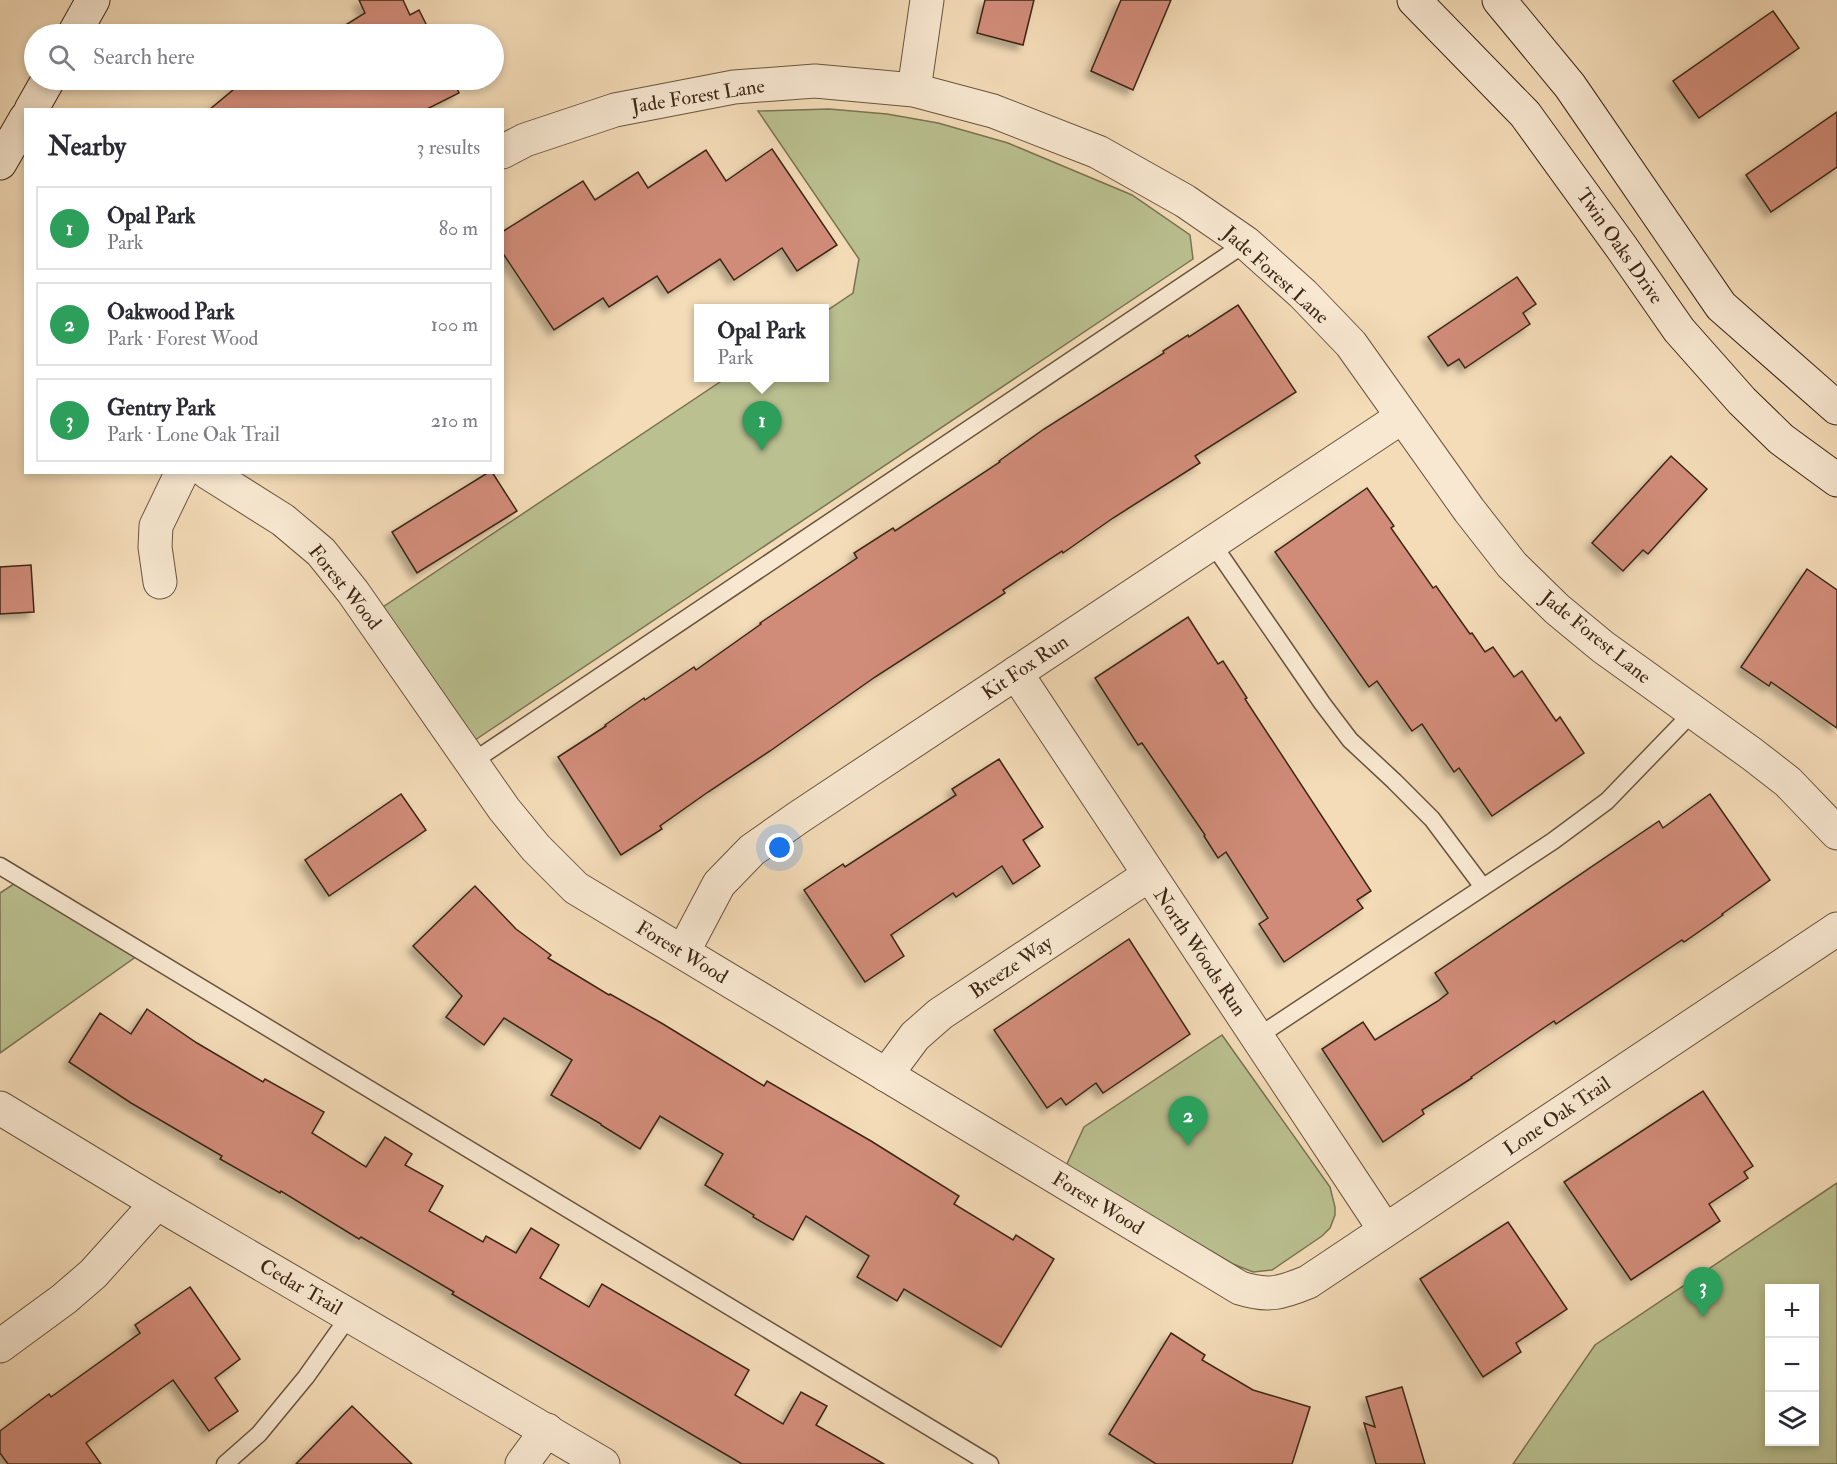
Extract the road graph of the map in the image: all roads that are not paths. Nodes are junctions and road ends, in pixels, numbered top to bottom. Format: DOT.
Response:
graph roads {
  1 [pos="93,0"];
  2 [pos="927,0"];
  3 [pos="1414,0"];
  4 [pos="1499,0"];
  5 [pos="80,24"];
  6 [pos="42,90"];
  7 [pos="914,90"];
  8 [pos="32,108"];
  9 [pos="24,121"];
  10 [pos="504,151"];
  11 [pos="0,163"];
  12 [pos="1246,243"];
  13 [pos="1837,408"];
  14 [pos="1402,417"];
  15 [pos="181,474"];
  16 [pos="210,474"];
  17 [pos="1837,480"];
  18 [pos="1212,543"];
  19 [pos="160,582"];
  20 [pos="1016,673"];
  21 [pos="1693,712"];
  22 [pos="472,762"];
  23 [pos="1837,833"];
  24 [pos="0,866"];
  25 [pos="1149,874"];
  26 [pos="1484,887"];
  27 [pos="1837,929"];
  28 [pos="683,952"];
  29 [pos="1257,1036"];
  30 [pos="886,1075"];
  31 [pos="0,1108"];
  32 [pos="157,1203"];
  33 [pos="1385,1230"];
  34 [pos="1273,1294"];
  35 [pos="350,1315"];
  36 [pos="0,1346"];
  37 [pos="547,1430"];
  38 [pos="225,1464"];
  39 [pos="522,1464"];
  40 [pos="603,1464"];
  41 [pos="990,1464"];
  1 -- 5 [label="street"];
  2 -- 7 [label="street"];
  3 -- 17 [label="street, Twin Oaks Drive"];
  4 -- 13 [label="street"];
  6 -- 8 [label="street"];
  7 -- 10 [label="street, Jade Forest Lane"];
  7 -- 12 [label="street, Jade Forest Lane"];
  9 -- 11 [label="street"];
  12 -- 14 [label="street, Jade Forest Lane"];
  12 -- 22 [label="lane"];
  14 -- 18 [label="street, Kit Fox Run"];
  14 -- 21 [label="street, Jade Forest Lane"];
  15 -- 19 [label="street"];
  16 -- 22 [label="street, Forest Wood"];
  18 -- 20 [label="street, Kit Fox Run"];
  18 -- 26 [label="lane"];
  20 -- 25 [label="street, North Woods Run"];
  20 -- 28 [label="street, Kit Fox Run"];
  21 -- 23 [label="street, Jade Forest Lane"];
  21 -- 26 [label="lane"];
  22 -- 28 [label="street, Forest Wood"];
  24 -- 41 [label="lane"];
  25 -- 29 [label="street, North Woods Run"];
  25 -- 30 [label="street, Breeze Way"];
  26 -- 29 [label="lane"];
  27 -- 33 [label="street, Lone Oak Trail"];
  28 -- 30 [label="street, Forest Wood"];
  29 -- 33 [label="street, North Woods Run"];
  30 -- 34 [label="street, Forest Wood"];
  31 -- 32 [label="street, Cedar Trail"];
  32 -- 35 [label="street, Cedar Trail"];
  32 -- 36 [label="street"];
  33 -- 34 [label="street, Lone Oak Trail"];
  35 -- 37 [label="street, Cedar Trail"];
  35 -- 38 [label="lane"];
  37 -- 39 [label="street"];
  37 -- 40 [label="street, Cedar Trail"];
}
